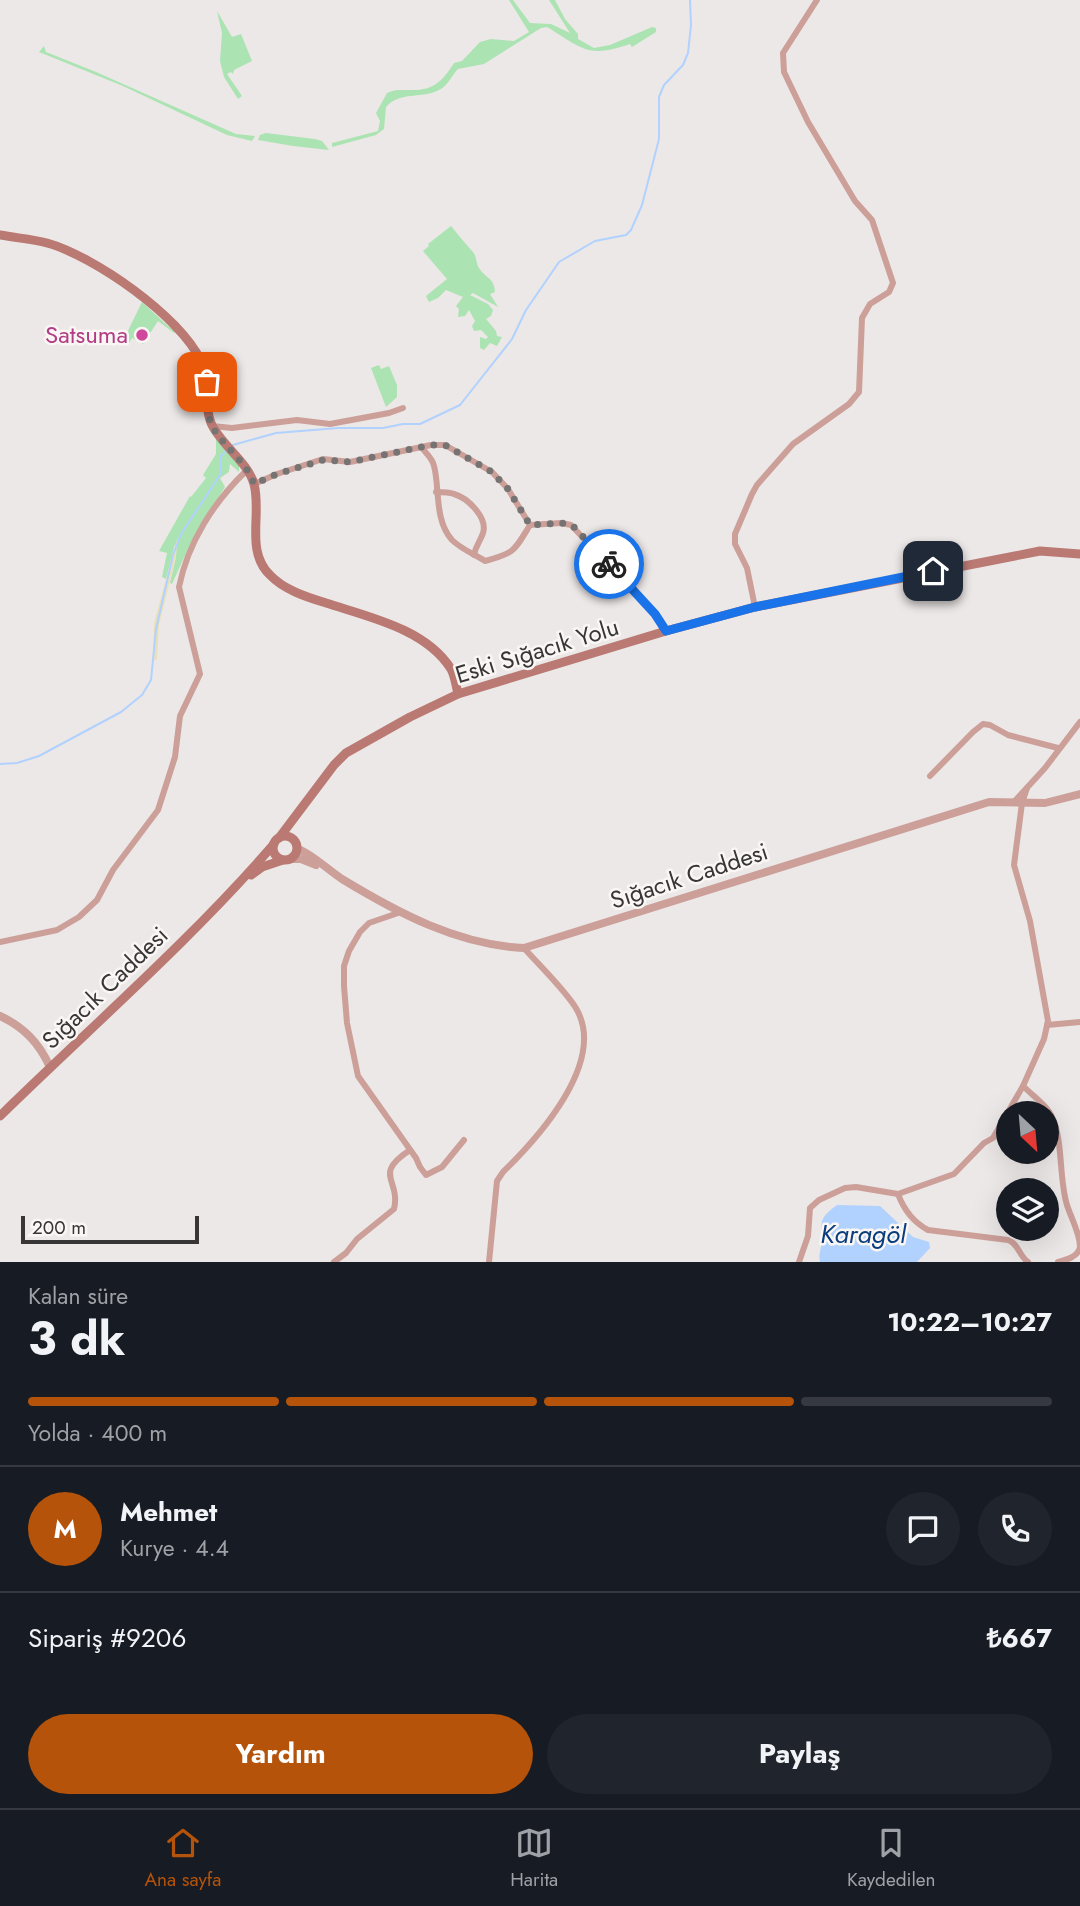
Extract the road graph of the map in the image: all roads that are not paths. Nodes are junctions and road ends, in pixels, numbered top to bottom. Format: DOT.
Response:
graph roads {
  1 [pos="817,0"];
  2 [pos="0,235"];
  3 [pos="403,408"];
  4 [pos="212,426"];
  5 [pos="422,447"];
  6 [pos="243,467"];
  7 [pos="254,484"];
  8 [pos="436,492"];
  9 [pos="530,525"];
  10 [pos="1080,554"];
  11 [pos="474,555"];
  12 [pos="755,607"];
  13 [pos="666,631"];
  14 [pos="458,694"];
  15 [pos="1080,722"];
  16 [pos="1058,748"];
  17 [pos="930,776"];
  18 [pos="1080,794"];
  19 [pos="1018,803"];
  20 [pos="294,819"];
  21 [pos="276,841"];
  22 [pos="297,845"];
  23 [pos="287,859"];
  24 [pos="323,867"];
  25 [pos="235,887"];
  26 [pos="398,913"];
  27 [pos="0,942"];
  28 [pos="524,948"];
  29 [pos="0,1016"];
  30 [pos="1080,1022"];
  31 [pos="1047,1025"];
  32 [pos="50,1067"];
  33 [pos="1023,1086"];
  34 [pos="0,1116"];
  35 [pos="464,1140"];
  36 [pos="410,1150"];
  37 [pos="898,1194"];
  38 [pos="334,1262"];
  39 [pos="489,1262"];
  40 [pos="799,1262"];
  41 [pos="1028,1262"];
  42 [pos="1058,1262"];
  1 -- 12 [label="street"];
  2 -- 4 [label="main road"];
  3 -- 4 [label="street"];
  4 -- 6 [label="main road"];
  5 -- 7 [label="street"];
  5 -- 8 [label="street"];
  5 -- 9 [label="street"];
  6 -- 7 [label="main road"];
  6 -- 27 [label="street"];
  7 -- 14 [label="main road"];
  8 -- 11 [label="street"];
  8 -- 11 [label="street"];
  9 -- 11 [label="street"];
  9 -- 13 [label="street"];
  10 -- 12 [label="main road, Eski Sığacık Yolu"];
  12 -- 13 [label="main road, Eski Sığacık Yolu"];
  13 -- 14 [label="main road, Eski Sığacık Yolu"];
  14 -- 20 [label="main road, Eski Sığacık Yolu"];
  15 -- 16 [label="street"];
  16 -- 17 [label="street"];
  16 -- 19 [label="street"];
  18 -- 19 [label="street, Sığacık Caddesi"];
  19 -- 28 [label="street, Sığacık Caddesi"];
  19 -- 31 [label="street"];
  20 -- 21 [label="main road, Eski Sığacık Yolu"];
  20 -- 22 [label="main road"];
  21 -- 22 [label="main road"];
  21 -- 23 [label="main road"];
  21 -- 25 [label="main road, Eski Sığacık Yolu"];
  22 -- 23 [label="main road"];
  22 -- 24 [label="street"];
  23 -- 24 [label="street"];
  23 -- 25 [label="main road"];
  24 -- 26 [label="street, Sığacık Caddesi"];
  25 -- 32 [label="main road, Sığacık Caddesi"];
  26 -- 28 [label="street, Sığacık Caddesi"];
  26 -- 36 [label="street"];
  28 -- 39 [label="street"];
  29 -- 32 [label="street"];
  30 -- 31 [label="street"];
  31 -- 33 [label="street"];
  32 -- 34 [label="main road, Sığacık Caddesi"];
  33 -- 37 [label="street"];
  33 -- 42 [label="street"];
  35 -- 36 [label="street"];
  36 -- 38 [label="street"];
  37 -- 40 [label="street"];
  37 -- 41 [label="street"];
}
